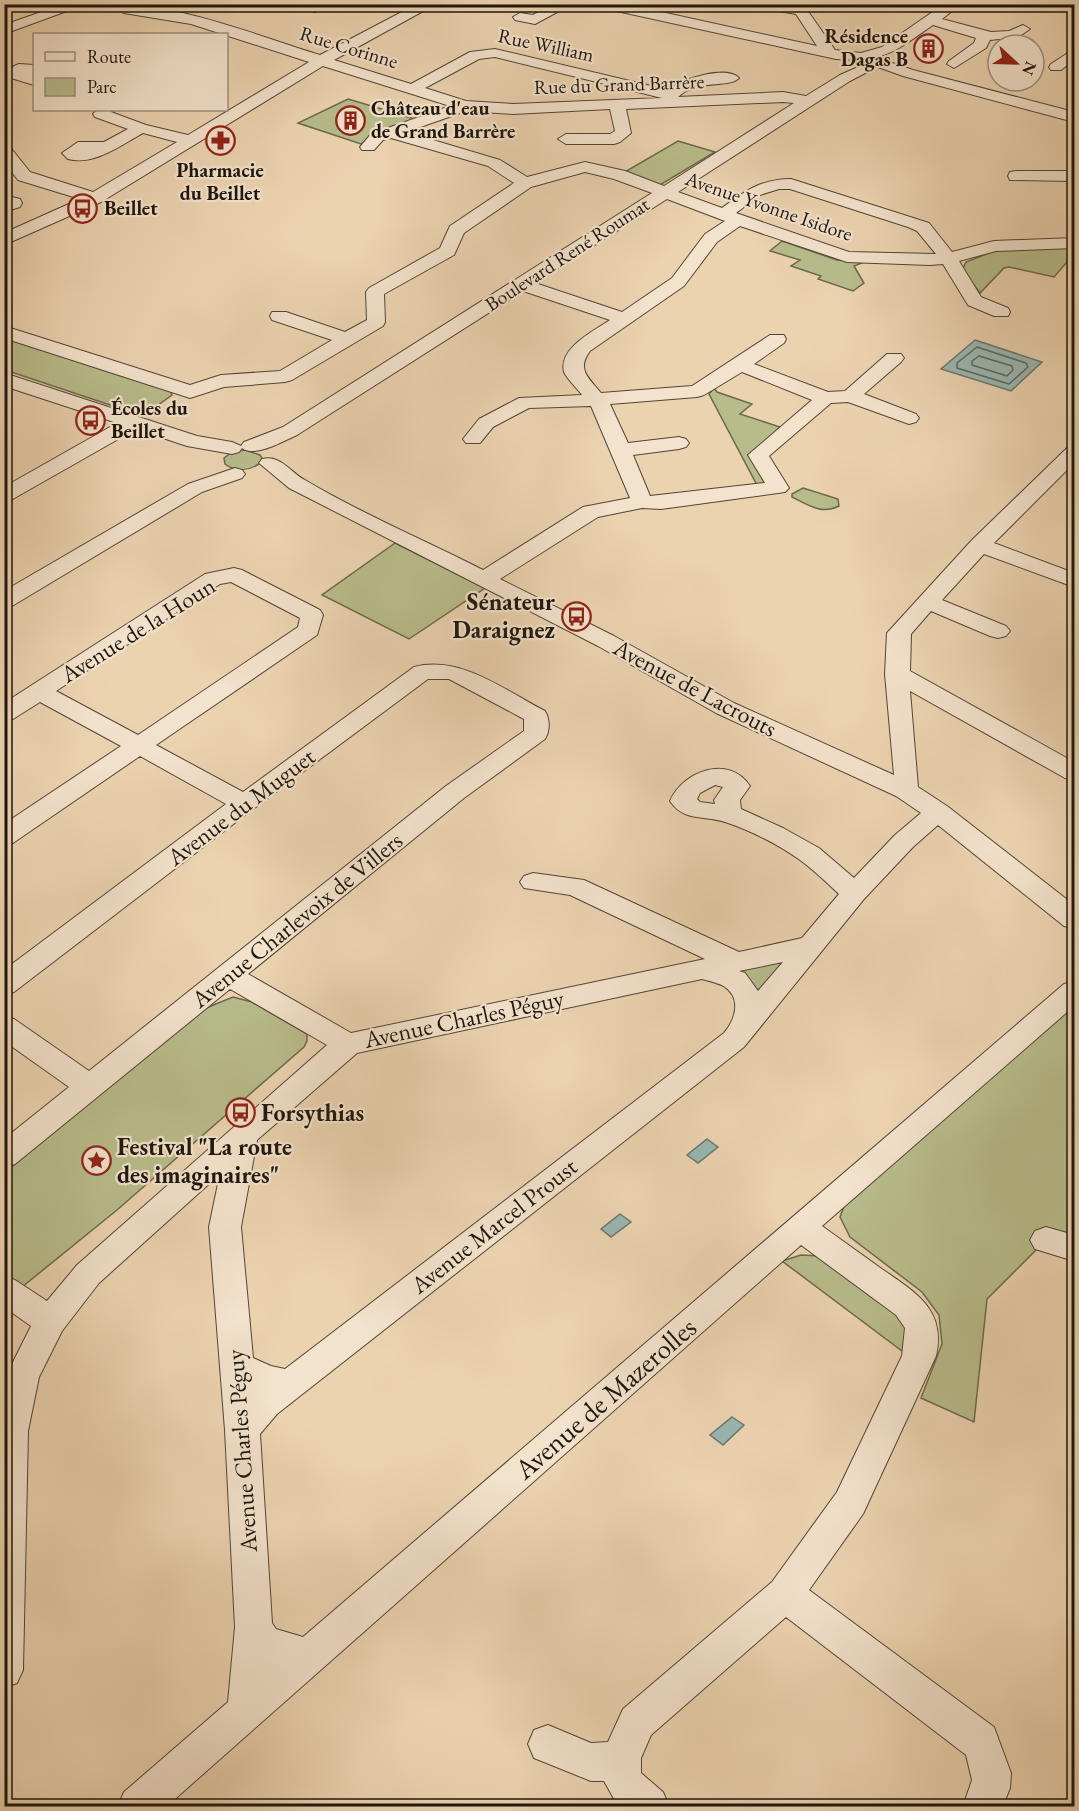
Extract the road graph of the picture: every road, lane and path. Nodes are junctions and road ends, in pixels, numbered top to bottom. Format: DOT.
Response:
graph roads {
  1 [pos="79,4"];
  2 [pos="115,4"];
  3 [pos="189,4"];
  4 [pos="429,4"];
  5 [pos="565,4"];
  6 [pos="603,4"];
  7 [pos="763,4"];
  8 [pos="929,4"];
  9 [pos="951,7"];
  10 [pos="798,8"];
  11 [pos="167,15"];
  12 [pos="520,17"];
  13 [pos="932,20"];
  14 [pos="1023,29"];
  15 [pos="4,30"];
  16 [pos="985,34"];
  17 [pos="818,38"];
  18 [pos="793,46"];
  19 [pos="1074,53"];
  20 [pos="321,61"];
  21 [pos="861,62"];
  22 [pos="954,64"];
  23 [pos="1056,66"];
  24 [pos="731,78"];
  25 [pos="413,89"];
  26 [pos="668,99"];
  27 [pos="809,101"];
  28 [pos="617,105"];
  29 [pos="465,106"];
  30 [pos="110,112"];
  31 [pos="1074,117"];
  32 [pos="141,128"];
  33 [pos="389,132"];
  34 [pos="566,139"];
  35 [pos="190,140"];
  36 [pos="104,147"];
  37 [pos="368,147"];
  38 [pos="7,159"];
  39 [pos="1016,176"];
  40 [pos="1074,176"];
  41 [pos="525,183"];
  42 [pos="664,193"];
  43 [pos="95,198"];
  44 [pos="4,200"];
  45 [pos="4,207"];
  46 [pos="731,217"];
  47 [pos="4,240"];
  48 [pos="1074,243"];
  49 [pos="948,258"];
  50 [pos="520,285"];
  51 [pos="1001,312"];
  52 [pos="279,316"];
  53 [pos="624,319"];
  54 [pos="5,332"];
  55 [pos="347,339"];
  56 [pos="777,339"];
  57 [pos="894,358"];
  58 [pos="740,365"];
  59 [pos="4,379"];
  60 [pos="850,396"];
  61 [pos="826,398"];
  62 [pos="596,400"];
  63 [pos="909,418"];
  64 [pos="134,422"];
  65 [pos="473,439"];
  66 [pos="679,443"];
  67 [pos="620,450"];
  68 [pos="1074,452"];
  69 [pos="243,460"];
  70 [pos="4,496"];
  71 [pos="642,502"];
  72 [pos="980,544"];
  73 [pos="484,579"];
  74 [pos="1074,580"];
  75 [pos="4,601"];
  76 [pos="928,602"];
  77 [pos="998,631"];
  78 [pos="897,674"];
  79 [pos="488,691"];
  80 [pos="40,692"];
  81 [pos="939,695"];
  82 [pos="899,706"];
  83 [pos="4,714"];
  84 [pos="138,745"];
  85 [pos="902,751"];
  86 [pos="1074,772"];
  87 [pos="866,773"];
  88 [pos="905,790"];
  89 [pos="244,803"];
  90 [pos="938,812"];
  91 [pos="729,814"];
  92 [pos="969,836"];
  93 [pos="4,837"];
  94 [pos="904,841"];
  95 [pos="533,882"];
  96 [pos="855,893"];
  97 [pos="1074,920"];
  98 [pos="812,946"];
  99 [pos="734,961"];
  100 [pos="702,969"];
  101 [pos="229,976"];
  102 [pos="4,985"];
  103 [pos="1074,991"];
  104 [pos="748,1024"];
  105 [pos="4,1026"];
  106 [pos="348,1044"];
  107 [pos="90,1087"];
  108 [pos="243,1135"];
  109 [pos="4,1156"];
  110 [pos="800,1227"];
  111 [pos="4,1289"];
  112 [pos="50,1322"];
  113 [pos="236,1365"];
  114 [pos="290,1384"];
  115 [pos="242,1430"];
  116 [pos="8,1435"];
  117 [pos="7,1515"];
  118 [pos="785,1594"];
  119 [pos="254,1627"];
  120 [pos="308,1657"];
  121 [pos="4,1670"];
  122 [pos="246,1712"];
  123 [pos="548,1744"];
  124 [pos="621,1761"];
  125 [pos="138,1806"];
  126 [pos="649,1806"];
  127 [pos="983,1806"];
  1 -- 15 [label="street"];
  2 -- 11 [label="street, Rue Corinne"];
  3 -- 11 [label="street"];
  4 -- 20 [label="street"];
  5 -- 12 [label="street"];
  6 -- 18 [label="street"];
  7 -- 10 [label="street"];
  8 -- 9 [label="street"];
  9 -- 13 [label="street, Boulevard René Roumat"];
  10 -- 17 [label="street"];
  11 -- 20 [label="street, Rue Corinne"];
  13 -- 16 [label="street"];
  13 -- 21 [label="street, Boulevard René Roumat"];
  14 -- 16 [label="street"];
  16 -- 22 [label="street"];
  17 -- 18 [label="street"];
  17 -- 21 [label="street"];
  18 -- 21 [label="street"];
  19 -- 23 [label="street"];
  20 -- 25 [label="street, Rue Corinne"];
  20 -- 35 [label="street"];
  21 -- 27 [label="street, Boulevard René Roumat"];
  21 -- 31 [label="street"];
  24 -- 26 [label="street"];
  25 -- 26 [label="street, Rue William"];
  25 -- 29 [label="street, Rue Corinne"];
  26 -- 27 [label="street, Rue du Grand Barrère"];
  26 -- 28 [label="street, Rue du Grand Barrère"];
  27 -- 42 [label="street, Boulevard René Roumat"];
  28 -- 29 [label="street, Rue du Grand Barrère"];
  28 -- 34 [label="street"];
  29 -- 33 [label="street, Rue du Grand Barrère"];
  30 -- 32 [label="street"];
  32 -- 35 [label="street"];
  32 -- 36 [label="street"];
  33 -- 37 [label="street, Rue du Grand Barrère"];
  33 -- 41 [label="street"];
  35 -- 43 [label="street"];
  38 -- 43 [label="street"];
  39 -- 40 [label="street"];
  41 -- 42 [label="street, Avenue Yvonne Isidore"];
  41 -- 55 [label="street, Avenue Yvonne Isidore"];
  42 -- 46 [label="street, Avenue Yvonne Isidore"];
  42 -- 50 [label="street, Boulevard René Roumat"];
  43 -- 47 [label="street"];
  44 -- 45 [label="street"];
  46 -- 49 [label="street, Avenue Yvonne Isidore"];
  46 -- 49 [label="street"];
  46 -- 53 [label="street"];
  48 -- 49 [label="street, Avenue Yvonne Isidore"];
  49 -- 51 [label="street"];
  50 -- 53 [label="street"];
  50 -- 69 [label="street, Boulevard René Roumat"];
  52 -- 55 [label="street"];
  53 -- 62 [label="street"];
  54 -- 55 [label="street"];
  56 -- 58 [label="street"];
  57 -- 60 [label="street"];
  58 -- 61 [label="street"];
  58 -- 62 [label="street"];
  59 -- 64 [label="street, Avenue de Lacrouts"];
  60 -- 61 [label="street"];
  60 -- 63 [label="street"];
  61 -- 71 [label="street"];
  62 -- 65 [label="street"];
  62 -- 67 [label="street"];
  64 -- 69 [label="street, Avenue de Lacrouts"];
  64 -- 70 [label="street"];
  66 -- 67 [label="street"];
  67 -- 71 [label="street"];
  68 -- 72 [label="street"];
  69 -- 73 [label="street, Avenue de Lacrouts"];
  69 -- 75 [label="street"];
  71 -- 73 [label="street"];
  72 -- 74 [label="street"];
  72 -- 76 [label="street"];
  73 -- 87 [label="street, Avenue de Lacrouts"];
  76 -- 77 [label="street"];
  76 -- 78 [label="street"];
  78 -- 81 [label="street"];
  78 -- 82 [label="street"];
  79 -- 89 [label="street, Avenue du Muguet"];
  79 -- 101 [label="street, Avenue Charlevoix de Villers"];
  80 -- 83 [label="street, Avenue de la Houn"];
  80 -- 84 [label="street"];
  80 -- 84 [label="street, Avenue de la Houn"];
  81 -- 82 [label="street"];
  81 -- 86 [label="street"];
  82 -- 85 [label="street"];
  84 -- 89 [label="street"];
  84 -- 93 [label="street"];
  85 -- 87 [label="street"];
  85 -- 88 [label="street"];
  87 -- 88 [label="street, Avenue de Lacrouts"];
  88 -- 90 [label="street, Avenue de Lacrouts"];
  89 -- 102 [label="street, Avenue du Muguet"];
  90 -- 92 [label="street, Avenue de Lacrouts"];
  90 -- 94 [label="street, Avenue Marcel Proust"];
  91 -- 96 [label="street"];
  92 -- 94 [label="street"];
  92 -- 97 [label="street, Avenue de Lacrouts"];
  94 -- 96 [label="street, Avenue Marcel Proust"];
  95 -- 99 [label="street"];
  96 -- 98 [label="street, Avenue Marcel Proust"];
  98 -- 99 [label="street, Avenue Charles Péguy"];
  98 -- 104 [label="street, Avenue Marcel Proust"];
  99 -- 100 [label="street, Avenue Charles Péguy"];
  100 -- 104 [label="street"];
  100 -- 106 [label="street, Avenue Charles Péguy"];
  101 -- 106 [label="street"];
  101 -- 107 [label="street, Avenue Charlevoix de Villers"];
  103 -- 110 [label="street, Avenue de Mazerolles"];
  104 -- 114 [label="street, Avenue Marcel Proust"];
  105 -- 107 [label="street"];
  106 -- 108 [label="street, Avenue Charles Péguy"];
  107 -- 109 [label="street, Avenue Charlevoix de Villers"];
  108 -- 112 [label="street"];
  108 -- 113 [label="street, Avenue Charles Péguy"];
  110 -- 118 [label="street"];
  110 -- 120 [label="street, Avenue de Mazerolles"];
  111 -- 112 [label="street"];
  112 -- 116 [label="street"];
  113 -- 114 [label="street"];
  113 -- 115 [label="street, Avenue Charles Péguy"];
  114 -- 115 [label="street, Avenue Marcel Proust"];
  115 -- 119 [label="street, Avenue Charles Péguy"];
  116 -- 117 [label="street"];
  117 -- 121 [label="street"];
  118 -- 124 [label="street"];
  118 -- 127 [label="street"];
  119 -- 120 [label="street"];
  119 -- 122 [label="street, Avenue Charles Péguy"];
  120 -- 122 [label="street, Avenue de Mazerolles"];
  122 -- 125 [label="street, Avenue de Mazerolles"];
  123 -- 124 [label="street"];
  124 -- 126 [label="street"];
}
